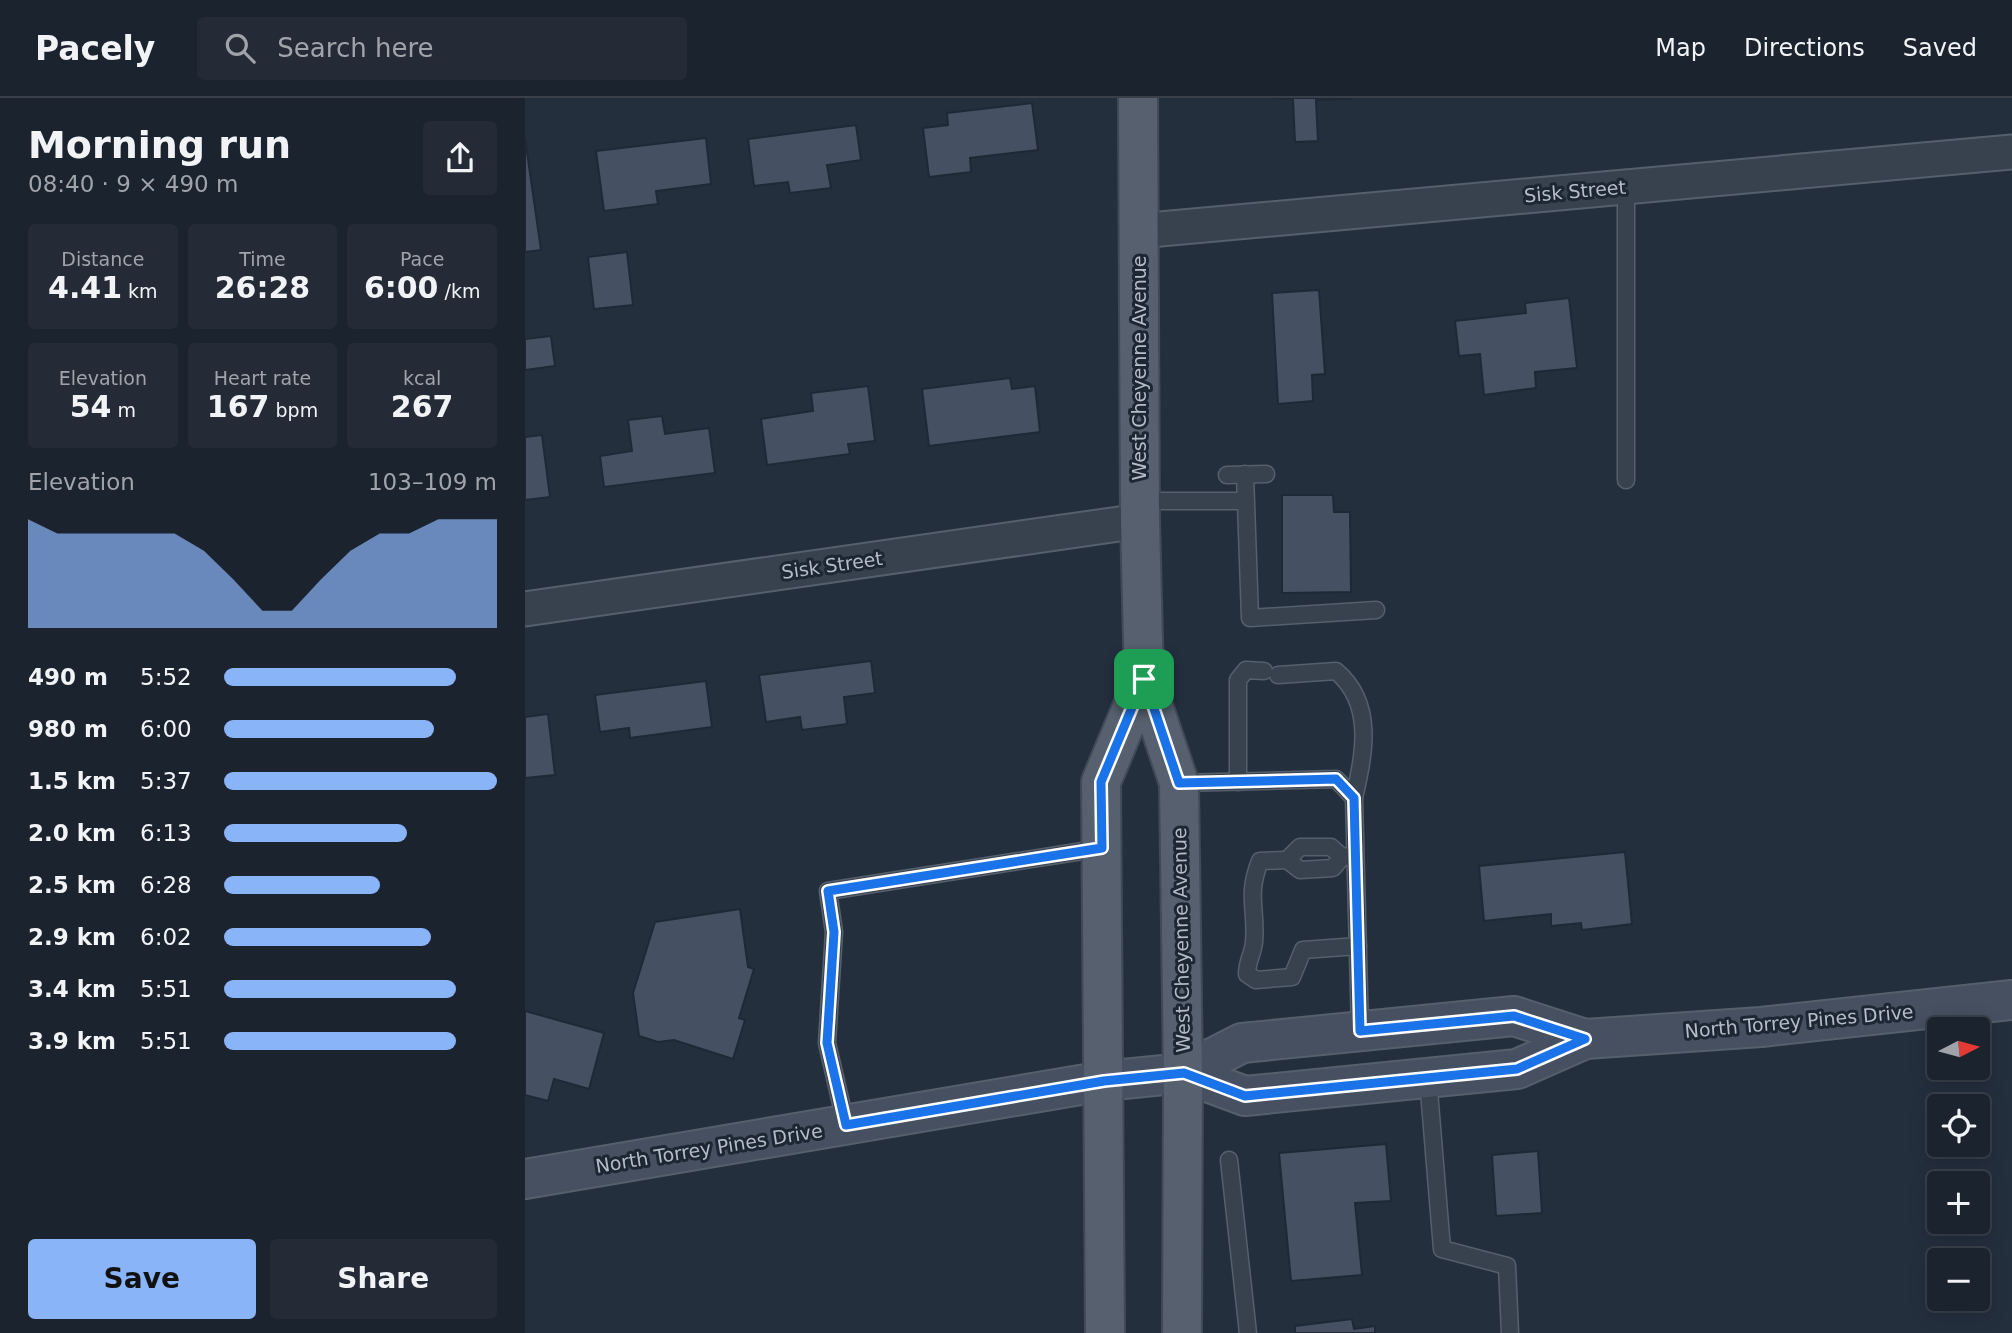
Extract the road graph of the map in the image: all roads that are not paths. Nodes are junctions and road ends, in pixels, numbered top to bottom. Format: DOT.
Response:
graph roads {
  1 [pos="1138,98"];
  2 [pos="2012,152"];
  3 [pos="1626,186"];
  4 [pos="1138,231"];
  5 [pos="1245,474"];
  6 [pos="1266,474"];
  7 [pos="1227,475"];
  8 [pos="1626,480"];
  9 [pos="1245,501"];
  10 [pos="1140,511"];
  11 [pos="525,609"];
  12 [pos="1376,610"];
  13 [pos="1144,679"];
  14 [pos="1238,782"];
  15 [pos="1179,783"];
  16 [pos="1354,798"];
  17 [pos="1102,848"];
  18 [pos="1348,857"];
  19 [pos="1357,946"];
  20 [pos="2012,1000"];
  21 [pos="1547,1026"];
  22 [pos="1360,1031"];
  23 [pos="1309,1036"];
  24 [pos="1585,1039"];
  25 [pos="1184,1073"];
  26 [pos="1428,1079"];
  27 [pos="1104,1081"];
  28 [pos="846,1125"];
  29 [pos="1229,1160"];
  30 [pos="525,1179"];
  31 [pos="1105,1333"];
  32 [pos="1182,1333"];
  33 [pos="1248,1333"];
  34 [pos="1510,1333"];
  1 -- 4 [label="main road, West Cheyenne Avenue"];
  2 -- 3 [label="street, Sisk Street"];
  3 -- 4 [label="street, Sisk Street"];
  3 -- 8 [label="lane"];
  4 -- 10 [label="main road, West Cheyenne Avenue"];
  5 -- 6 [label="lane"];
  5 -- 7 [label="lane"];
  5 -- 9 [label="lane"];
  9 -- 10 [label="lane"];
  9 -- 12 [label="lane"];
  10 -- 11 [label="street, Sisk Street"];
  10 -- 13 [label="main road, West Cheyenne Avenue"];
  13 -- 15 [label="main road, West Cheyenne Avenue"];
  13 -- 17 [label="main road, West Cheyenne Avenue"];
  14 -- 15 [label="lane"];
  14 -- 16 [label="lane"];
  14 -- 16 [label="lane"];
  15 -- 25 [label="main road, West Cheyenne Avenue"];
  16 -- 18 [label="lane"];
  17 -- 27 [label="main road, West Cheyenne Avenue"];
  17 -- 28 [label="lane"];
  18 -- 19 [label="lane"];
  18 -- 19 [label="lane"];
  19 -- 22 [label="lane"];
  20 -- 24 [label="main road, North Torrey Pines Drive"];
  21 -- 22 [label="main road, North Torrey Pines Drive"];
  21 -- 24 [label="main road, North Torrey Pines Drive"];
  21 -- 26 [label="main road"];
  22 -- 23 [label="main road, North Torrey Pines Drive"];
  23 -- 25 [label="main road, North Torrey Pines Drive"];
  23 -- 26 [label="main road"];
  24 -- 26 [label="main road, North Torrey Pines Drive"];
  25 -- 26 [label="main road, North Torrey Pines Drive"];
  25 -- 27 [label="main road, North Torrey Pines Drive"];
  25 -- 32 [label="main road, West Cheyenne Avenue"];
  26 -- 34 [label="lane"];
  27 -- 28 [label="main road, North Torrey Pines Drive"];
  27 -- 31 [label="main road, West Cheyenne Avenue"];
  28 -- 30 [label="main road, North Torrey Pines Drive"];
  29 -- 33 [label="lane"];
}
